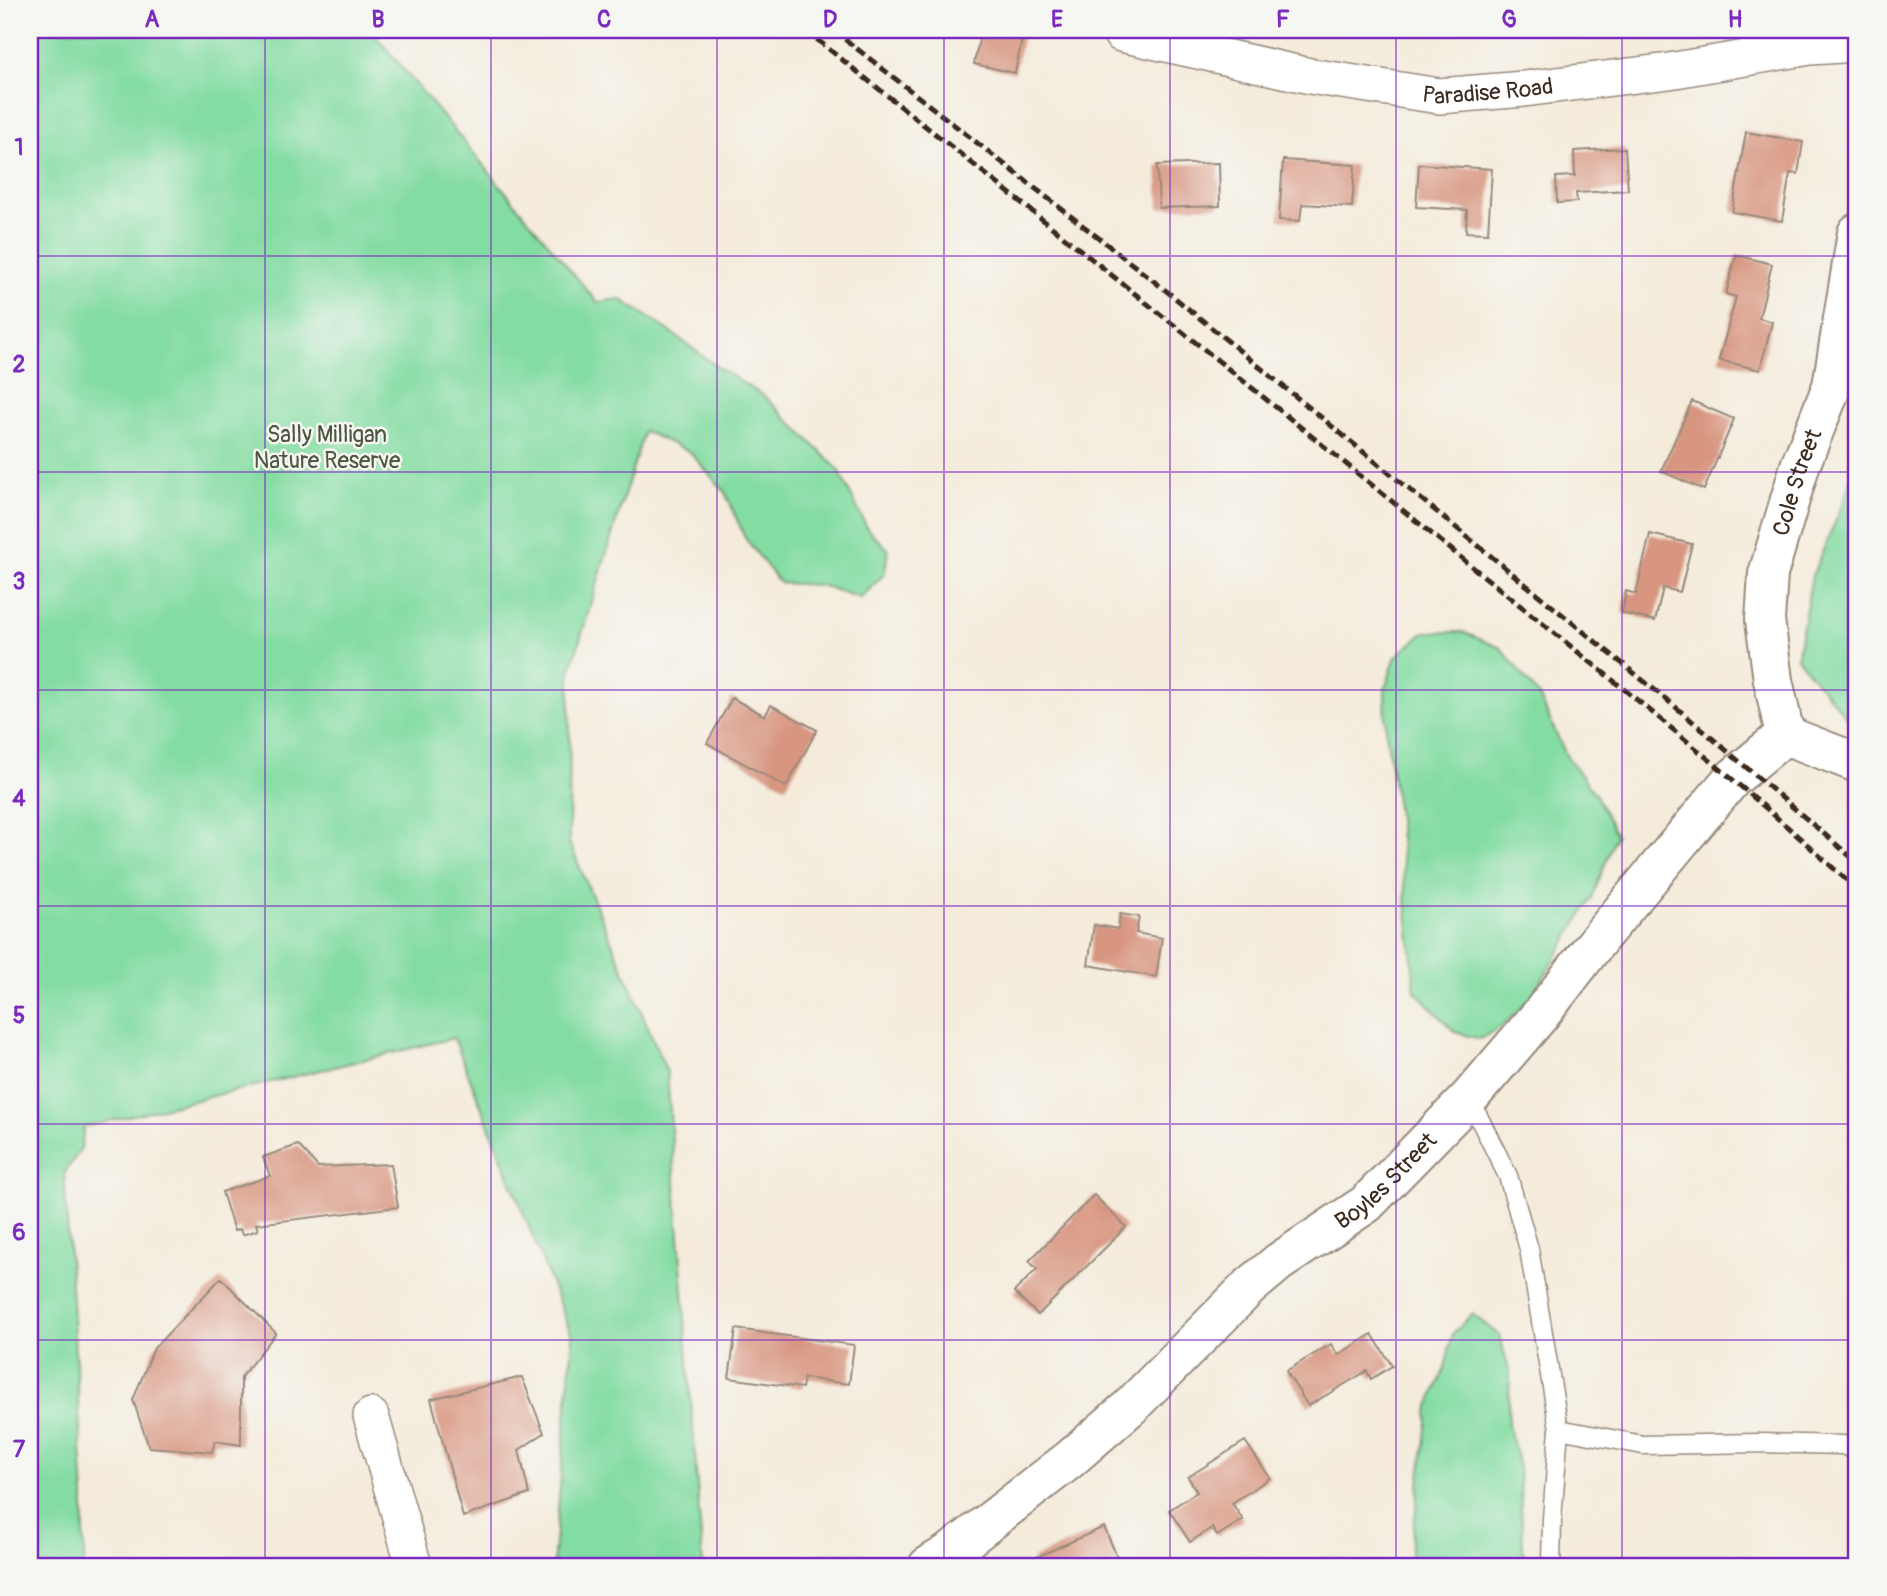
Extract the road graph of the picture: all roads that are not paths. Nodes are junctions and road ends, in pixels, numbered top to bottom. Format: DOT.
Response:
graph roads {
  1 [pos="1121,34"];
  2 [pos="1857,44"];
  3 [pos="1857,233"];
  4 [pos="1785,735"];
  5 [pos="1857,762"];
  6 [pos="1469,1098"];
  7 [pos="370,1416"];
  8 [pos="1559,1429"];
  9 [pos="1857,1451"];
  10 [pos="414,1566"];
  11 [pos="928,1566"];
  12 [pos="1551,1566"];
  1 -- 2 [label="street, Paradise Road"];
  3 -- 4 [label="street, Cole Street"];
  4 -- 5 [label="street"];
  4 -- 6 [label="street, Boyles Street"];
  6 -- 8 [label="lane"];
  6 -- 11 [label="street, Boyles Street"];
  7 -- 10 [label="street"];
  8 -- 9 [label="lane"];
  8 -- 12 [label="lane"];
}
